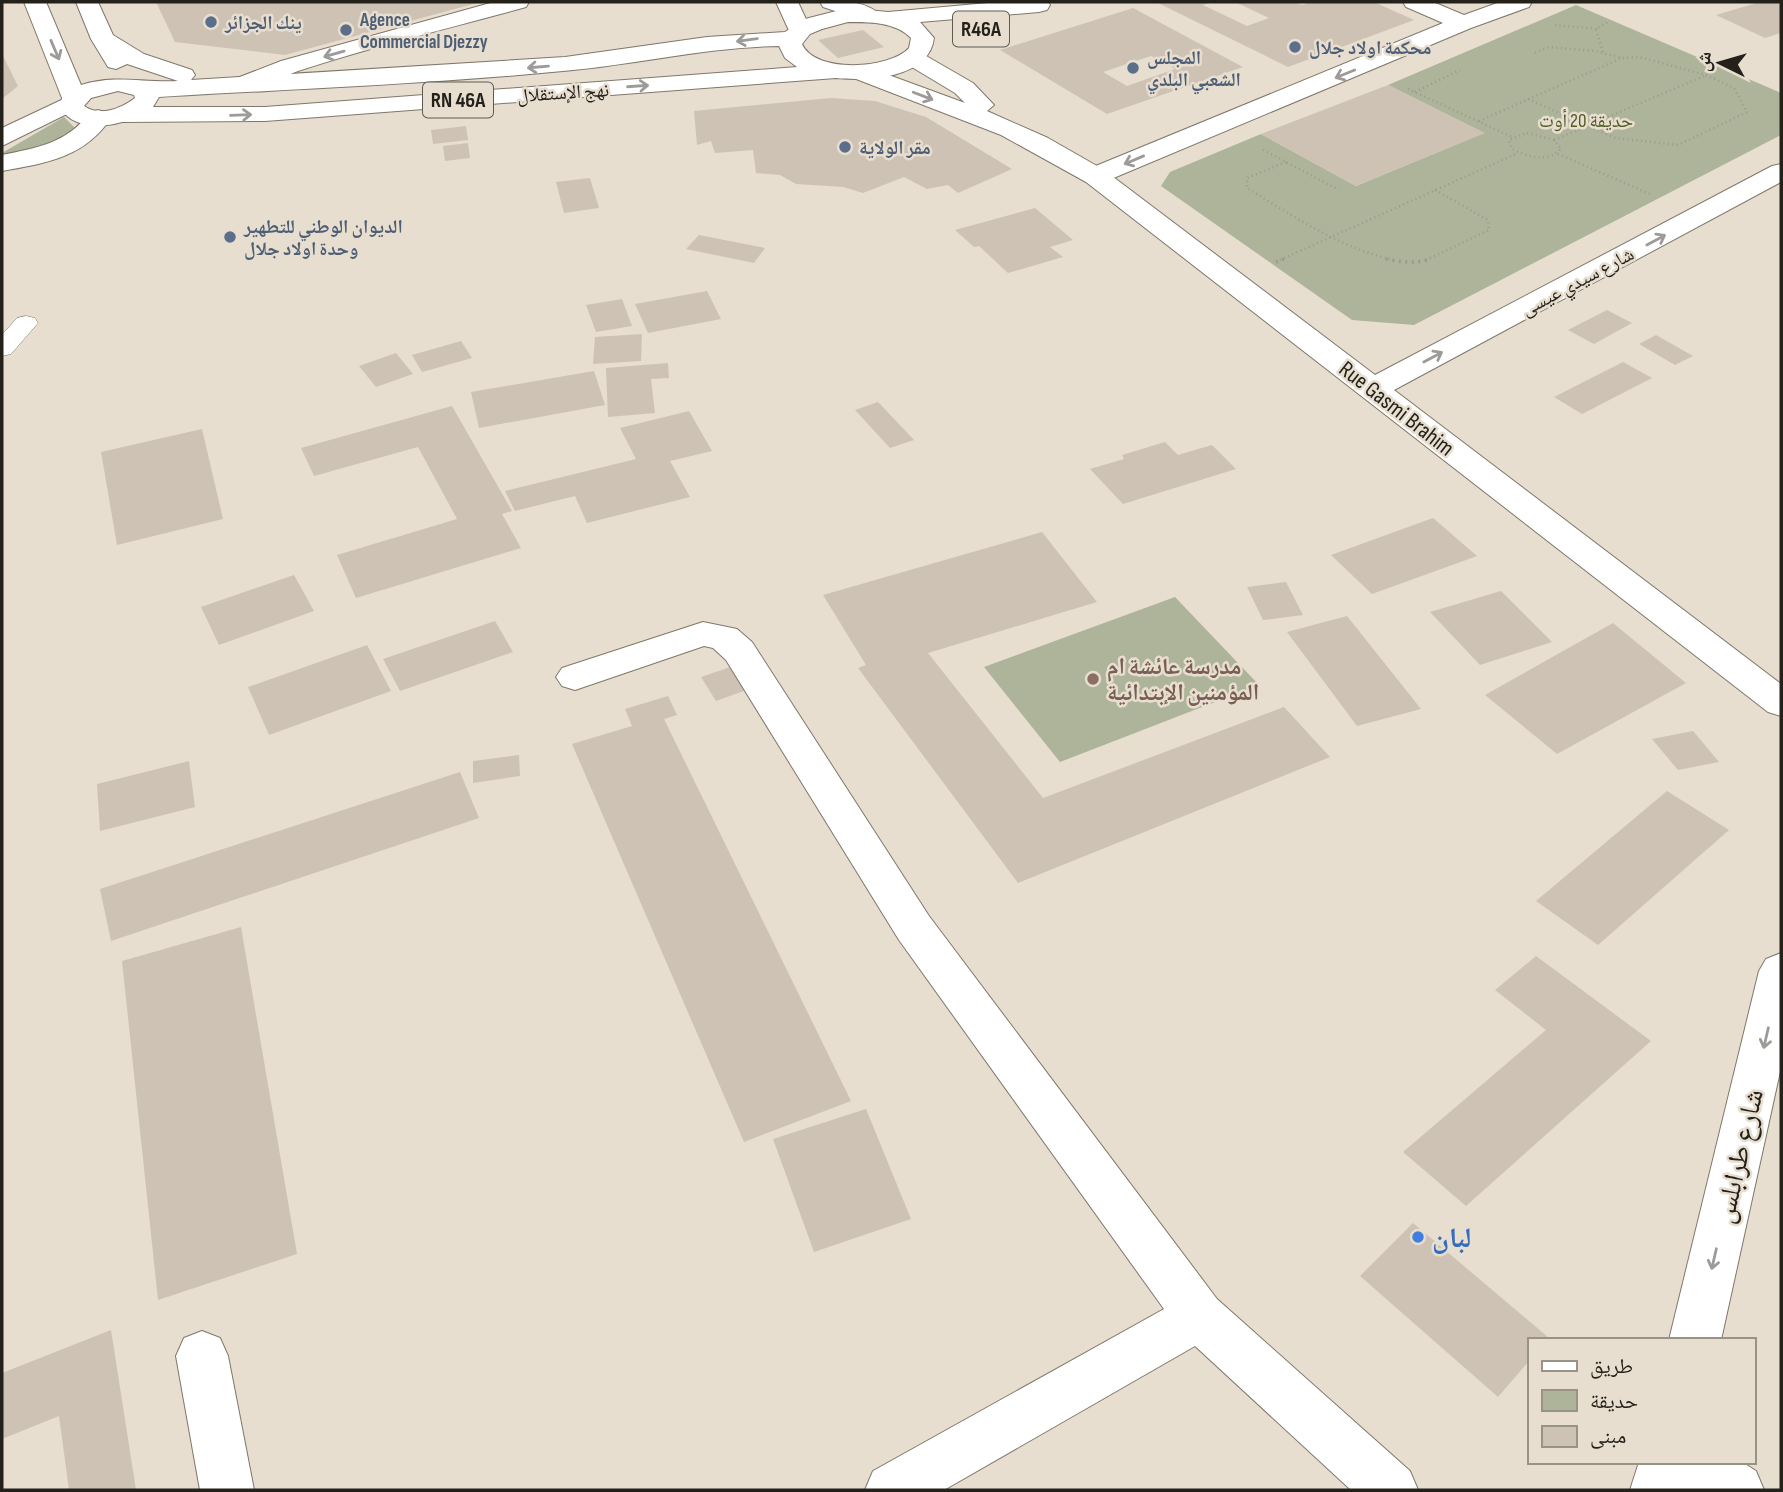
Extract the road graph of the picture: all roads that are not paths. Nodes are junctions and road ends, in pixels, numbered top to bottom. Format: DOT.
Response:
graph roads {
  1 [pos="35,2"];
  2 [pos="87,2"];
  3 [pos="518,2"];
  4 [pos="787,2"];
  5 [pos="831,2"];
  6 [pos="1414,2"];
  7 [pos="1521,2"];
  8 [pos="1043,3"];
  9 [pos="868,15"];
  10 [pos="892,18"];
  11 [pos="1463,23"];
  12 [pos="971,32"];
  13 [pos="795,35"];
  14 [pos="103,38"];
  15 [pos="925,50"];
  16 [pos="847,71"];
  17 [pos="240,85"];
  18 [pos="138,87"];
  19 [pos="73,101"];
  20 [pos="111,116"];
  21 [pos="204,116"];
  22 [pos="1004,126"];
  23 [pos="2,138"];
  24 [pos="73,143"];
  25 [pos="2,163"];
  26 [pos="1781,172"];
  27 [pos="1095,176"];
  28 [pos="26,323"];
  29 [pos="2,349"];
  30 [pos="1372,388"];
  31 [pos="575,677"];
  32 [pos="1781,703"];
  33 [pos="1781,971"];
  34 [pos="1199,1315"];
  35 [pos="1696,1338"];
  36 [pos="202,1356"];
  37 [pos="1665,1464"];
  38 [pos="1693,1464"];
  39 [pos="227,1490"];
  40 [pos="892,1490"];
  41 [pos="1391,1490"];
  42 [pos="1657,1490"];
  43 [pos="1737,1490"];
  1 -- 19 [label="main road, one-way"];
  2 -- 14 [label="main road"];
  3 -- 17 [label="main road, one-way"];
  4 -- 13 [label="main road"];
  5 -- 9 [label="main road"];
  6 -- 11 [label="main road"];
  7 -- 11 [label="main road"];
  8 -- 10 [label="main road"];
  8 -- 12 [label="main road, R46A"];
  9 -- 10 [label="main road"];
  9 -- 13 [label="main road"];
  10 -- 15 [label="main road"];
  11 -- 27 [label="main road, one-way"];
  13 -- 16 [label="main road, Rue Gasmi Brahim"];
  13 -- 17 [label="main road, نهج الإستقلال / RN 46A, one-way"];
  14 -- 17 [label="main road"];
  14 -- 18 [label="main road"];
  15 -- 16 [label="main road, نهج الإستقلال"];
  15 -- 22 [label="main road, Rue Gasmi Brahim"];
  21 -- 16 [label="main road, نهج الإستقلال / RN 46A, one-way"];
  16 -- 22 [label="main road, Rue Gasmi Brahim, one-way"];
  17 -- 18 [label="main road, نهج الإستقلال / RN 46A"];
  18 -- 19 [label="main road, نهج الإستقلال"];
  18 -- 20 [label="main road"];
  19 -- 20 [label="main road"];
  19 -- 23 [label="main road, نهج الإستقلال"];
  20 -- 21 [label="main road, نهج الإستقلال / RN 46A"];
  20 -- 24 [label="main road"];
  21 -- 24 [label="main road"];
  22 -- 27 [label="main road, Rue Gasmi Brahim"];
  24 -- 25 [label="main road"];
  30 -- 26 [label="main road, شارع سيدي عيسى, one-way"];
  27 -- 30 [label="main road, Rue Gasmi Brahim"];
  28 -- 29 [label="lane"];
  30 -- 32 [label="main road, Rue Gasmi Brahim"];
  31 -- 34 [label="main road"];
  33 -- 35 [label="main road, شارع طرابلس, one-way"];
  34 -- 40 [label="main road"];
  34 -- 41 [label="main road"];
  36 -- 39 [label="main road"];
  37 -- 42 [label="main road"];
  38 -- 43 [label="main road"];
}
